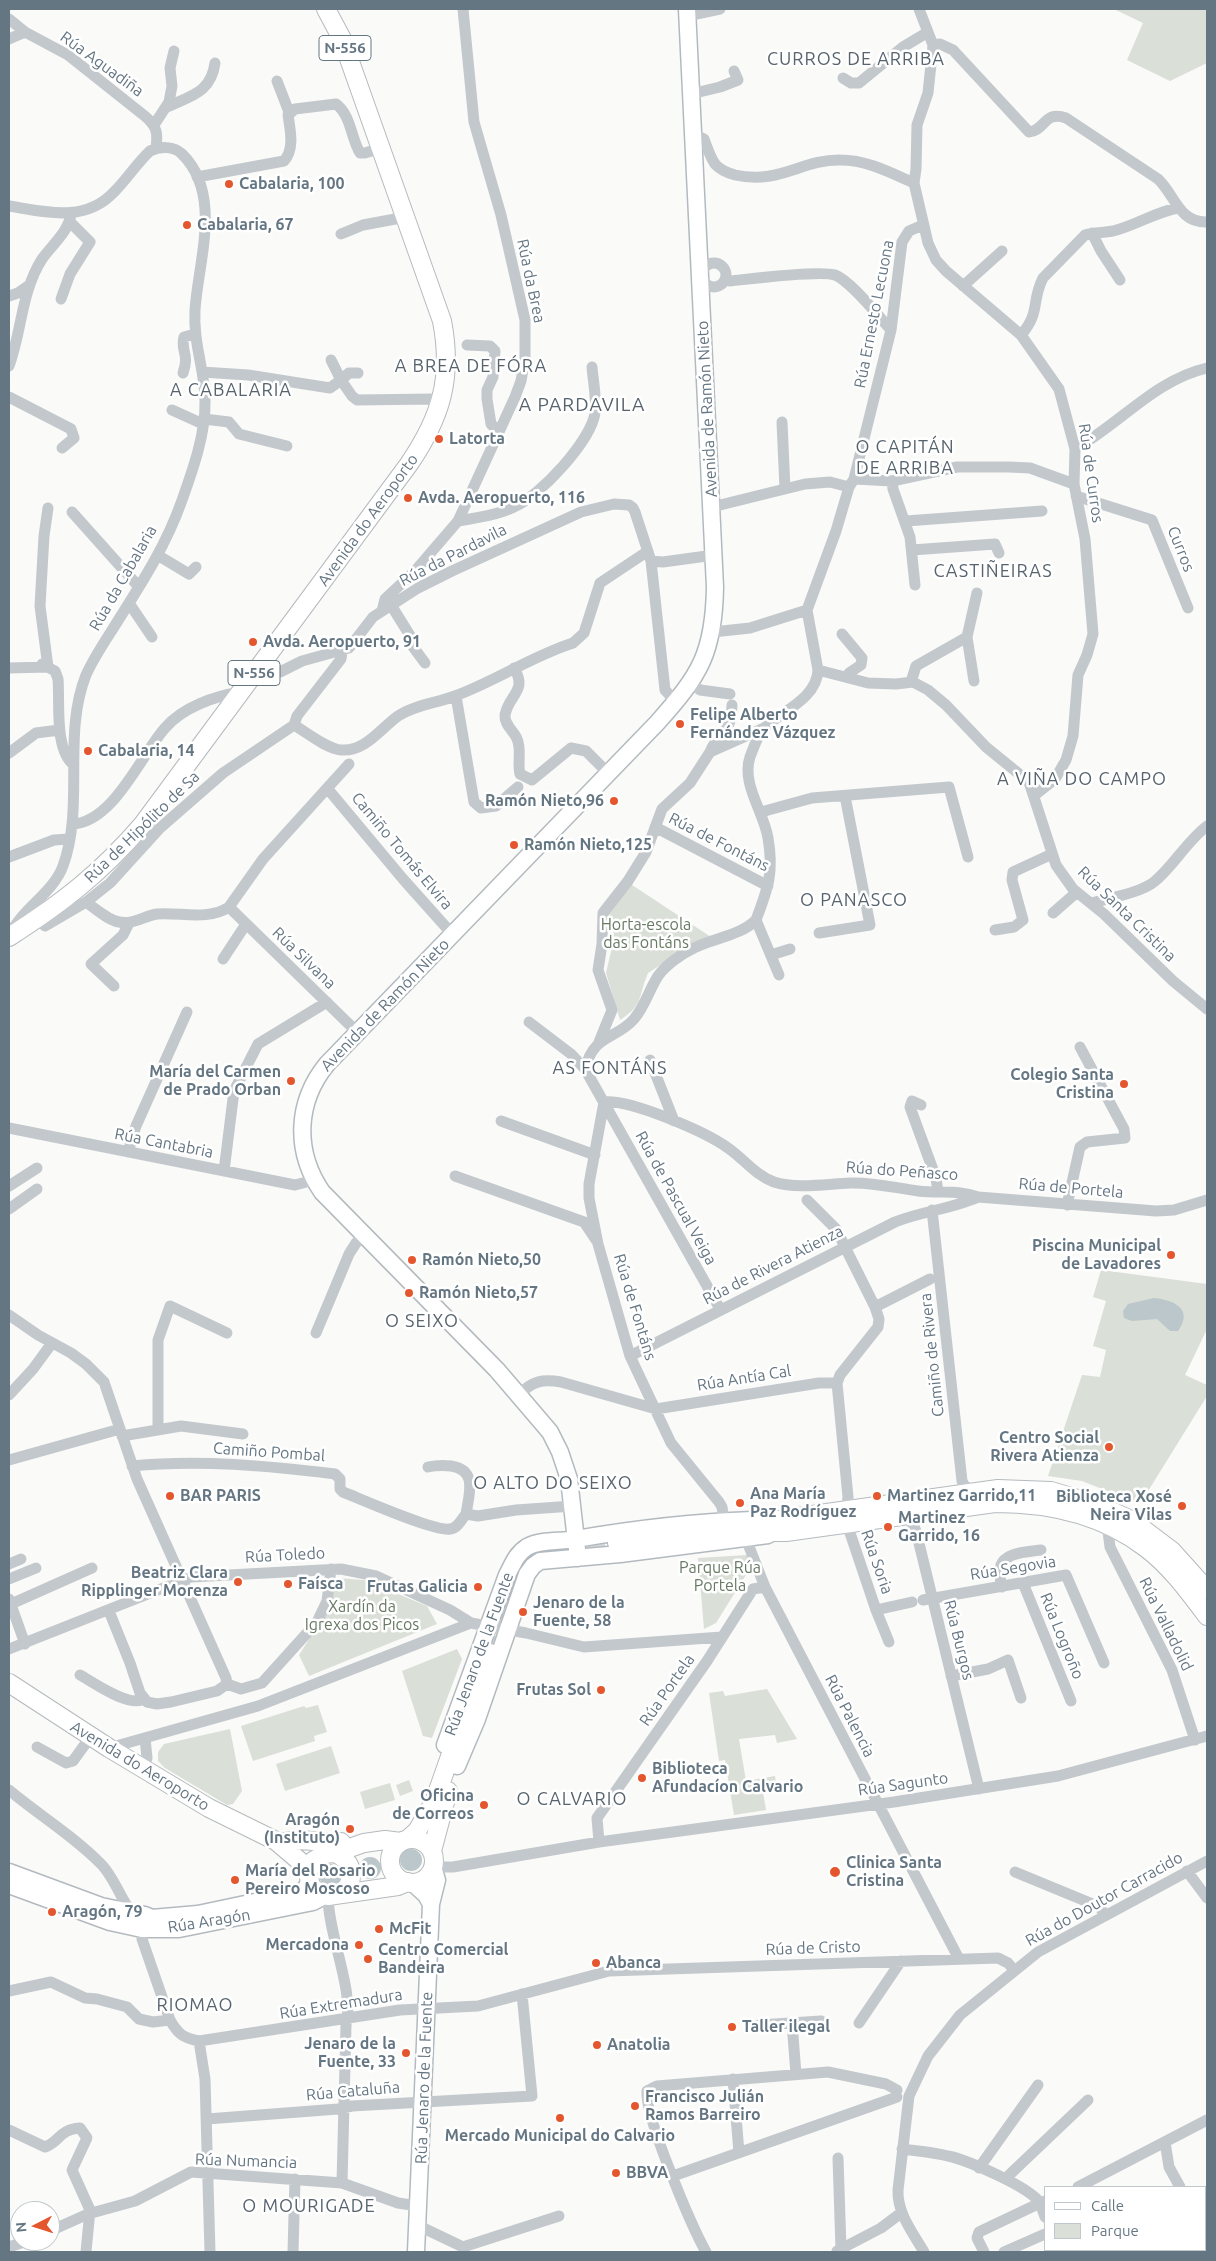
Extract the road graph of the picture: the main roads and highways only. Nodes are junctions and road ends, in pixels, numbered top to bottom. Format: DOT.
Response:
graph roads {
  1 [pos="326,9"];
  2 [pos="687,12"];
  3 [pos="9,936"];
  4 [pos="903,1510"];
  5 [pos="783,1526"];
  6 [pos="721,1527"];
  7 [pos="576,1539"];
  8 [pos="616,1543"];
  9 [pos="578,1558"];
  10 [pos="1207,1590"];
  11 [pos="1207,1616"];
  12 [pos="490,1653"];
  13 [pos="9,1683"];
  14 [pos="467,1715"];
  15 [pos="457,1766"];
  16 [pos="426,1813"];
  17 [pos="404,1840"];
  18 [pos="280,1841"];
  19 [pos="364,1843"];
  20 [pos="329,1853"];
  21 [pos="433,1859"];
  22 [pos="9,1872"];
  23 [pos="309,1877"];
  24 [pos="410,1883"];
  25 [pos="9,1885"];
  26 [pos="331,1895"];
  27 [pos="431,1904"];
  28 [pos="146,1929"];
  29 [pos="416,2252"];
  1 -- 3 [label="main road, Avenida do Aeroporto / N-556"];
  2 -- 7 [label="main road, Avenida de Ramón Nieto"];
  4 -- 5 [label="main road"];
  4 -- 10 [label="main road"];
  4 -- 11 [label="main road"];
  5 -- 6 [label="main road"];
  5 -- 9 [label="main road"];
  6 -- 7 [label="main road, Rúa Jenaro de la Fuente"];
  6 -- 8 [label="main road"];
  7 -- 9 [label="main road, Avenida de Ramón Nieto"];
  7 -- 16 [label="main road, Rúa Jenaro de la Fuente"];
  9 -- 15 [label="main road, Rúa Jenaro de la Fuente"];
  12 -- 14 [label="main road"];
  13 -- 18 [label="main road, Avenida do Aeroporto"];
  14 -- 15 [label="main road, Rúa Jenaro de la Fuente"];
  14 -- 16 [label="main road, Rúa Jenaro de la Fuente"];
  15 -- 21 [label="main road, Rúa Jenaro de la Fuente"];
  16 -- 17 [label="main road, Rúa Jenaro de la Fuente"];
  17 -- 19 [label="main road"];
  17 -- 21 [label="main road"];
  17 -- 24 [label="main road"];
  18 -- 19 [label="main road"];
  18 -- 20 [label="main road, Avenida do Aeroporto"];
  18 -- 23 [label="main road, Avenida do Aeroporto"];
  19 -- 20 [label="main road"];
  20 -- 23 [label="main road, Rúa Aragón"];
  20 -- 26 [label="main road"];
  21 -- 24 [label="main road, Rúa Aragón"];
  21 -- 27 [label="main road, Rúa Jenaro de la Fuente"];
  22 -- 28 [label="main road, Rúa Aragón"];
  23 -- 26 [label="main road"];
  23 -- 28 [label="main road, Rúa Aragón"];
  24 -- 26 [label="main road, Rúa Aragón"];
  24 -- 27 [label="main road"];
  25 -- 28 [label="main road, Rúa Aragón"];
  26 -- 28 [label="main road, Rúa Aragón"];
  27 -- 29 [label="main road, Rúa Jenaro de la Fuente"];
}
